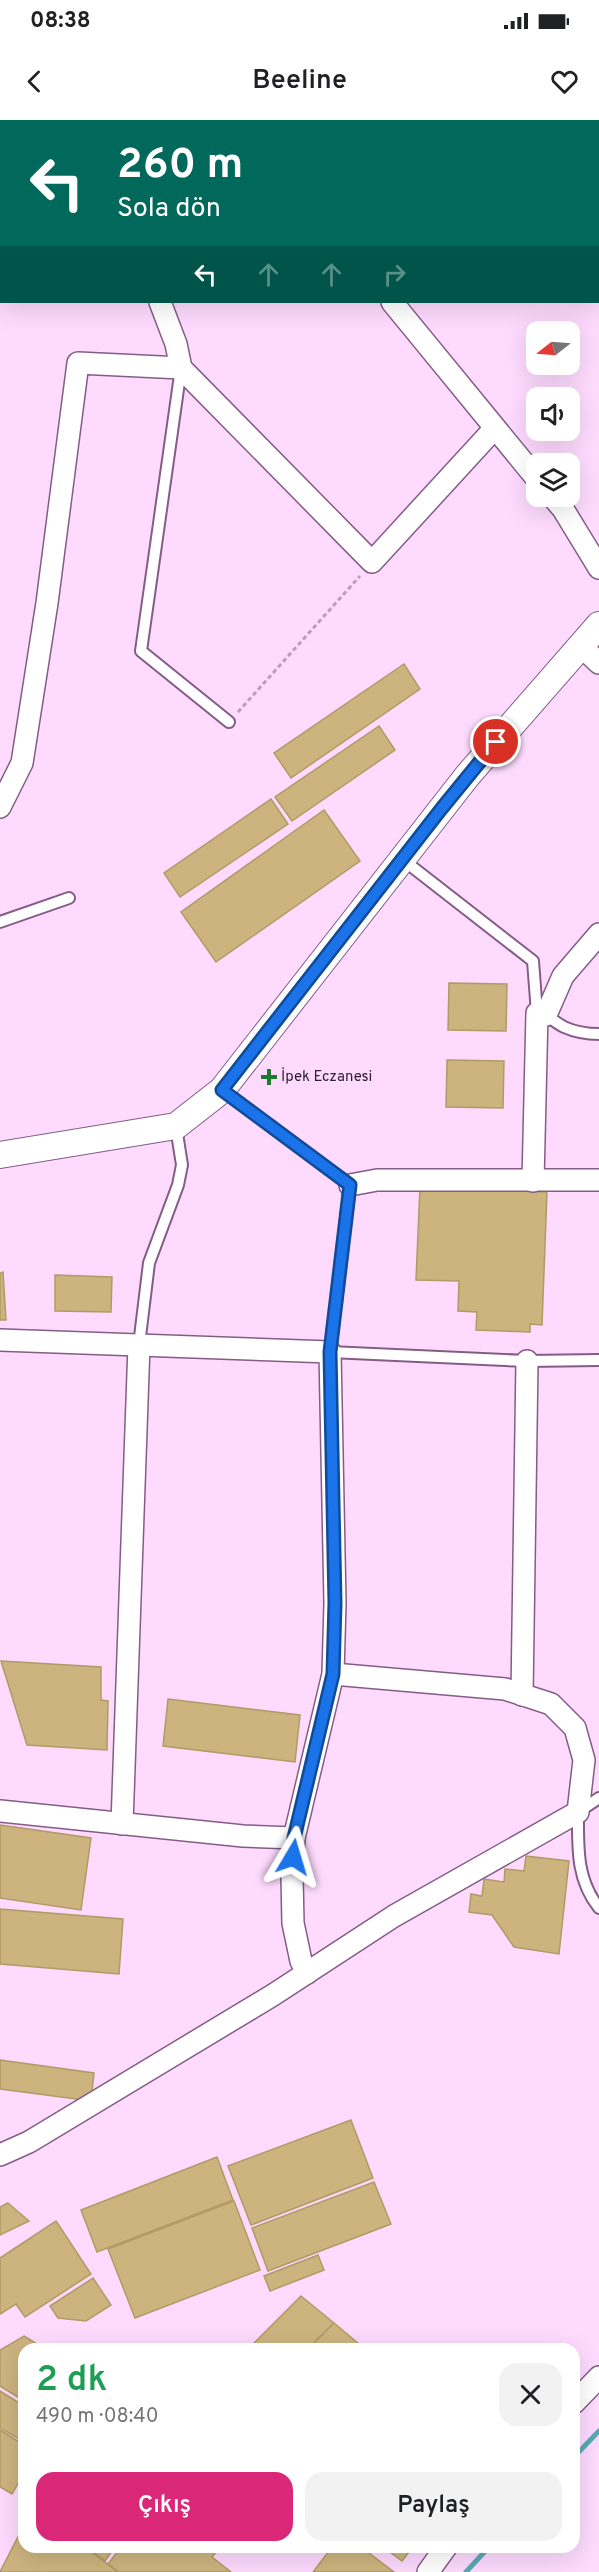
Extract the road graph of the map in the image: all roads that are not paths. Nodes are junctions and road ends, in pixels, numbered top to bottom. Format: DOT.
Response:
graph roads {
  1 [pos="160,303"];
  2 [pos="393,303"];
  3 [pos="181,368"];
  4 [pos="494,429"];
  5 [pos="526,466"];
  6 [pos="561,507"];
  7 [pos="599,568"];
  8 [pos="599,625"];
  9 [pos="581,646"];
  10 [pos="599,663"];
  11 [pos="229,722"];
  12 [pos="0,807"];
  13 [pos="402,859"];
  14 [pos="69,898"];
  15 [pos="0,922"];
  16 [pos="599,934"];
  17 [pos="542,1014"];
  18 [pos="599,1034"];
  19 [pos="222,1090"];
  20 [pos="176,1126"];
  21 [pos="0,1155"];
  22 [pos="599,1180"];
  23 [pos="533,1181"];
  24 [pos="350,1185"];
  25 [pos="0,1340"];
  26 [pos="139,1345"];
  27 [pos="330,1352"];
  28 [pos="599,1360"];
  29 [pos="527,1361"];
  30 [pos="333,1674"];
  31 [pos="522,1695"];
  32 [pos="599,1798"];
  33 [pos="0,1811"];
  34 [pos="578,1812"];
  35 [pos="122,1824"];
  36 [pos="294,1838"];
  37 [pos="599,1908"];
  38 [pos="307,1973"];
  39 [pos="0,2155"];
  40 [pos="599,2377"];
  41 [pos="580,2397"];
  42 [pos="442,2553"];
  43 [pos="428,2572"];
  1 -- 3 [label="street"];
  2 -- 4 [label="street"];
  3 -- 4 [label="street"];
  3 -- 11 [label="lane"];
  3 -- 12 [label="street"];
  4 -- 5 [label="street"];
  6 -- 7 [label="street"];
  8 -- 9 [label="street"];
  9 -- 10 [label="street"];
  9 -- 13 [label="street"];
  13 -- 17 [label="lane"];
  13 -- 19 [label="street"];
  14 -- 15 [label="lane"];
  16 -- 17 [label="street"];
  17 -- 18 [label="lane"];
  17 -- 23 [label="street"];
  19 -- 20 [label="street"];
  19 -- 24 [label="lane"];
  20 -- 21 [label="street"];
  20 -- 26 [label="lane"];
  22 -- 23 [label="street"];
  23 -- 24 [label="street"];
  24 -- 27 [label="lane"];
  25 -- 26 [label="street"];
  26 -- 27 [label="street"];
  26 -- 35 [label="street"];
  27 -- 29 [label="lane"];
  27 -- 30 [label="street"];
  28 -- 29 [label="lane"];
  29 -- 31 [label="street"];
  30 -- 31 [label="street"];
  30 -- 36 [label="street"];
  31 -- 34 [label="street"];
  32 -- 34 [label="lane"];
  33 -- 35 [label="street"];
  34 -- 37 [label="lane"];
  34 -- 38 [label="street"];
  35 -- 36 [label="street"];
  36 -- 38 [label="street"];
  38 -- 39 [label="street"];
  40 -- 41 [label="street"];
  42 -- 43 [label="street"];
}
